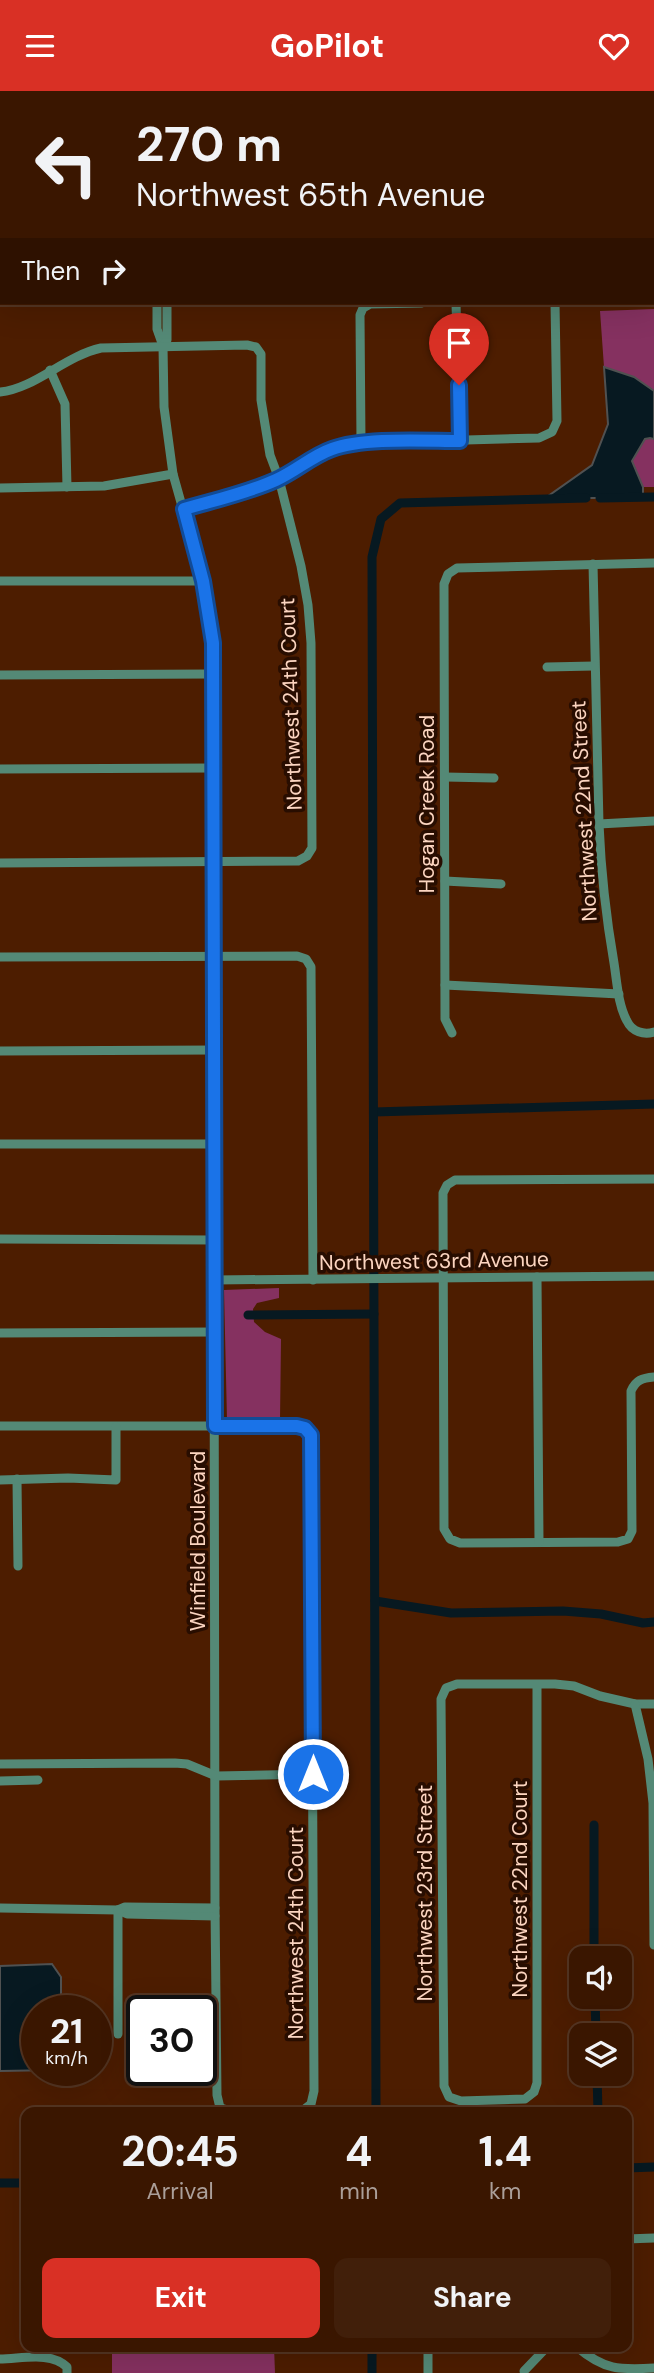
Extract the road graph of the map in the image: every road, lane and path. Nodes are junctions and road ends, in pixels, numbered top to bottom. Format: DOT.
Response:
graph roads {
  1 [pos="157,305"];
  2 [pos="167,305"];
  3 [pos="368,305"];
  4 [pos="456,305"];
  5 [pos="555,305"];
  6 [pos="163,346"];
  7 [pos="50,370"];
  8 [pos="0,393"];
  9 [pos="460,441"];
  10 [pos="361,443"];
  11 [pos="173,474"];
  12 [pos="279,479"];
  13 [pos="67,487"];
  14 [pos="0,488"];
  15 [pos="184,509"];
  16 [pos="654,563"];
  17 [pos="593,565"];
  18 [pos="0,581"];
  19 [pos="203,581"];
  20 [pos="594,666"];
  21 [pos="547,667"];
  22 [pos="213,674"];
  23 [pos="0,675"];
  24 [pos="212,768"];
  25 [pos="0,769"];
  26 [pos="444,777"];
  27 [pos="494,778"];
  28 [pos="654,821"];
  29 [pos="598,824"];
  30 [pos="0,863"];
  31 [pos="213,863"];
  32 [pos="445,881"];
  33 [pos="501,884"];
  34 [pos="0,957"];
  35 [pos="214,957"];
  36 [pos="445,985"];
  37 [pos="619,994"];
  38 [pos="654,1032"];
  39 [pos="452,1033"];
  40 [pos="215,1050"];
  41 [pos="0,1051"];
  42 [pos="214,1144"];
  43 [pos="0,1145"];
  44 [pos="654,1179"];
  45 [pos="0,1239"];
  46 [pos="214,1240"];
  47 [pos="654,1276"];
  48 [pos="537,1277"];
  49 [pos="444,1279"];
  50 [pos="214,1280"];
  51 [pos="313,1280"];
  52 [pos="214,1332"];
  53 [pos="0,1333"];
  54 [pos="654,1377"];
  55 [pos="0,1426"];
  56 [pos="215,1426"];
  57 [pos="116,1427"];
  58 [pos="17,1479"];
  59 [pos="0,1480"];
  60 [pos="539,1542"];
  61 [pos="19,1566"];
  62 [pos="537,1684"];
  63 [pos="635,1704"];
  64 [pos="654,1704"];
  65 [pos="0,1764"];
  66 [pos="313,1774"];
  67 [pos="215,1776"];
  68 [pos="38,1780"];
  69 [pos="0,1781"];
  70 [pos="0,1908"];
  71 [pos="118,1910"];
  72 [pos="215,1912"];
  73 [pos="654,1945"];
  74 [pos="118,2033"];
  75 [pos="449,2097"];
  76 [pos="220,2107"];
  77 [pos="307,2107"];
  78 [pos="654,2238"];
  79 [pos="632,2239"];
  80 [pos="428,2352"];
  81 [pos="542,2352"];
  82 [pos="583,2352"];
  83 [pos="0,2359"];
  84 [pos="654,2368"];
  85 [pos="524,2371"];
  86 [pos="67,2373"];
  87 [pos="428,2373"];
  1 -- 6 [label="street, Winfield Boulevard"];
  2 -- 6 [label="street, Winfield Boulevard"];
  3 -- 10 [label="street"];
  4 -- 9 [label="street"];
  5 -- 9 [label="street"];
  6 -- 7 [label="street"];
  6 -- 11 [label="street, Winfield Boulevard"];
  6 -- 12 [label="street, Northwest 24th Court"];
  7 -- 8 [label="street"];
  7 -- 13 [label="street"];
  9 -- 10 [label="street"];
  10 -- 12 [label="street"];
  11 -- 13 [label="street"];
  11 -- 15 [label="street, Winfield Boulevard"];
  12 -- 15 [label="street"];
  12 -- 31 [label="street, Northwest 24th Court"];
  13 -- 14 [label="street"];
  15 -- 19 [label="street, Winfield Boulevard"];
  16 -- 17 [label="street"];
  17 -- 20 [label="street, Northwest 22nd Street"];
  17 -- 26 [label="street, Hogan Creek Road"];
  18 -- 19 [label="street"];
  19 -- 22 [label="street, Winfield Boulevard"];
  20 -- 21 [label="street"];
  20 -- 29 [label="street, Northwest 22nd Street"];
  22 -- 23 [label="street"];
  22 -- 24 [label="street, Winfield Boulevard"];
  24 -- 25 [label="street"];
  24 -- 31 [label="street, Winfield Boulevard"];
  26 -- 27 [label="street"];
  26 -- 32 [label="street, Hogan Creek Road"];
  28 -- 29 [label="street"];
  29 -- 37 [label="street, Northwest 22nd Street"];
  30 -- 31 [label="street"];
  31 -- 35 [label="street, Winfield Boulevard"];
  32 -- 33 [label="street"];
  32 -- 36 [label="street, Hogan Creek Road"];
  34 -- 35 [label="street"];
  35 -- 40 [label="street, Winfield Boulevard"];
  35 -- 51 [label="street"];
  36 -- 37 [label="street"];
  36 -- 39 [label="street, Hogan Creek Road"];
  37 -- 38 [label="street, Northwest 22nd Street"];
  40 -- 41 [label="street"];
  40 -- 42 [label="street, Winfield Boulevard"];
  42 -- 43 [label="street"];
  42 -- 46 [label="street, Winfield Boulevard"];
  44 -- 49 [label="street"];
  45 -- 46 [label="street"];
  46 -- 50 [label="street, Winfield Boulevard"];
  47 -- 48 [label="street, Northwest 63rd Avenue"];
  48 -- 49 [label="street, Northwest 63rd Avenue"];
  48 -- 60 [label="street"];
  49 -- 51 [label="street, Northwest 63rd Avenue"];
  49 -- 60 [label="street"];
  50 -- 51 [label="street, Northwest 63rd Avenue"];
  50 -- 52 [label="street, Winfield Boulevard"];
  52 -- 53 [label="street"];
  52 -- 56 [label="street, Winfield Boulevard"];
  54 -- 60 [label="street"];
  55 -- 57 [label="street"];
  56 -- 57 [label="street"];
  56 -- 66 [label="street, Northwest 24th Court"];
  56 -- 67 [label="street, Winfield Boulevard"];
  57 -- 58 [label="street"];
  58 -- 59 [label="street"];
  58 -- 61 [label="street"];
  62 -- 63 [label="street"];
  62 -- 75 [label="street, Northwest 22nd Court"];
  62 -- 75 [label="street, Northwest 23rd Street"];
  63 -- 64 [label="street"];
  63 -- 73 [label="street"];
  65 -- 67 [label="street"];
  66 -- 67 [label="street"];
  66 -- 77 [label="street, Northwest 24th Court"];
  67 -- 72 [label="street, Winfield Boulevard"];
  68 -- 69 [label="street"];
  70 -- 71 [label="street"];
  71 -- 72 [label="street"];
  71 -- 74 [label="street"];
  72 -- 76 [label="street, Winfield Boulevard"];
  78 -- 79 [label="street"];
  80 -- 87 [label="street"];
  81 -- 85 [label="street"];
  82 -- 84 [label="street"];
  83 -- 86 [label="street"];
}
